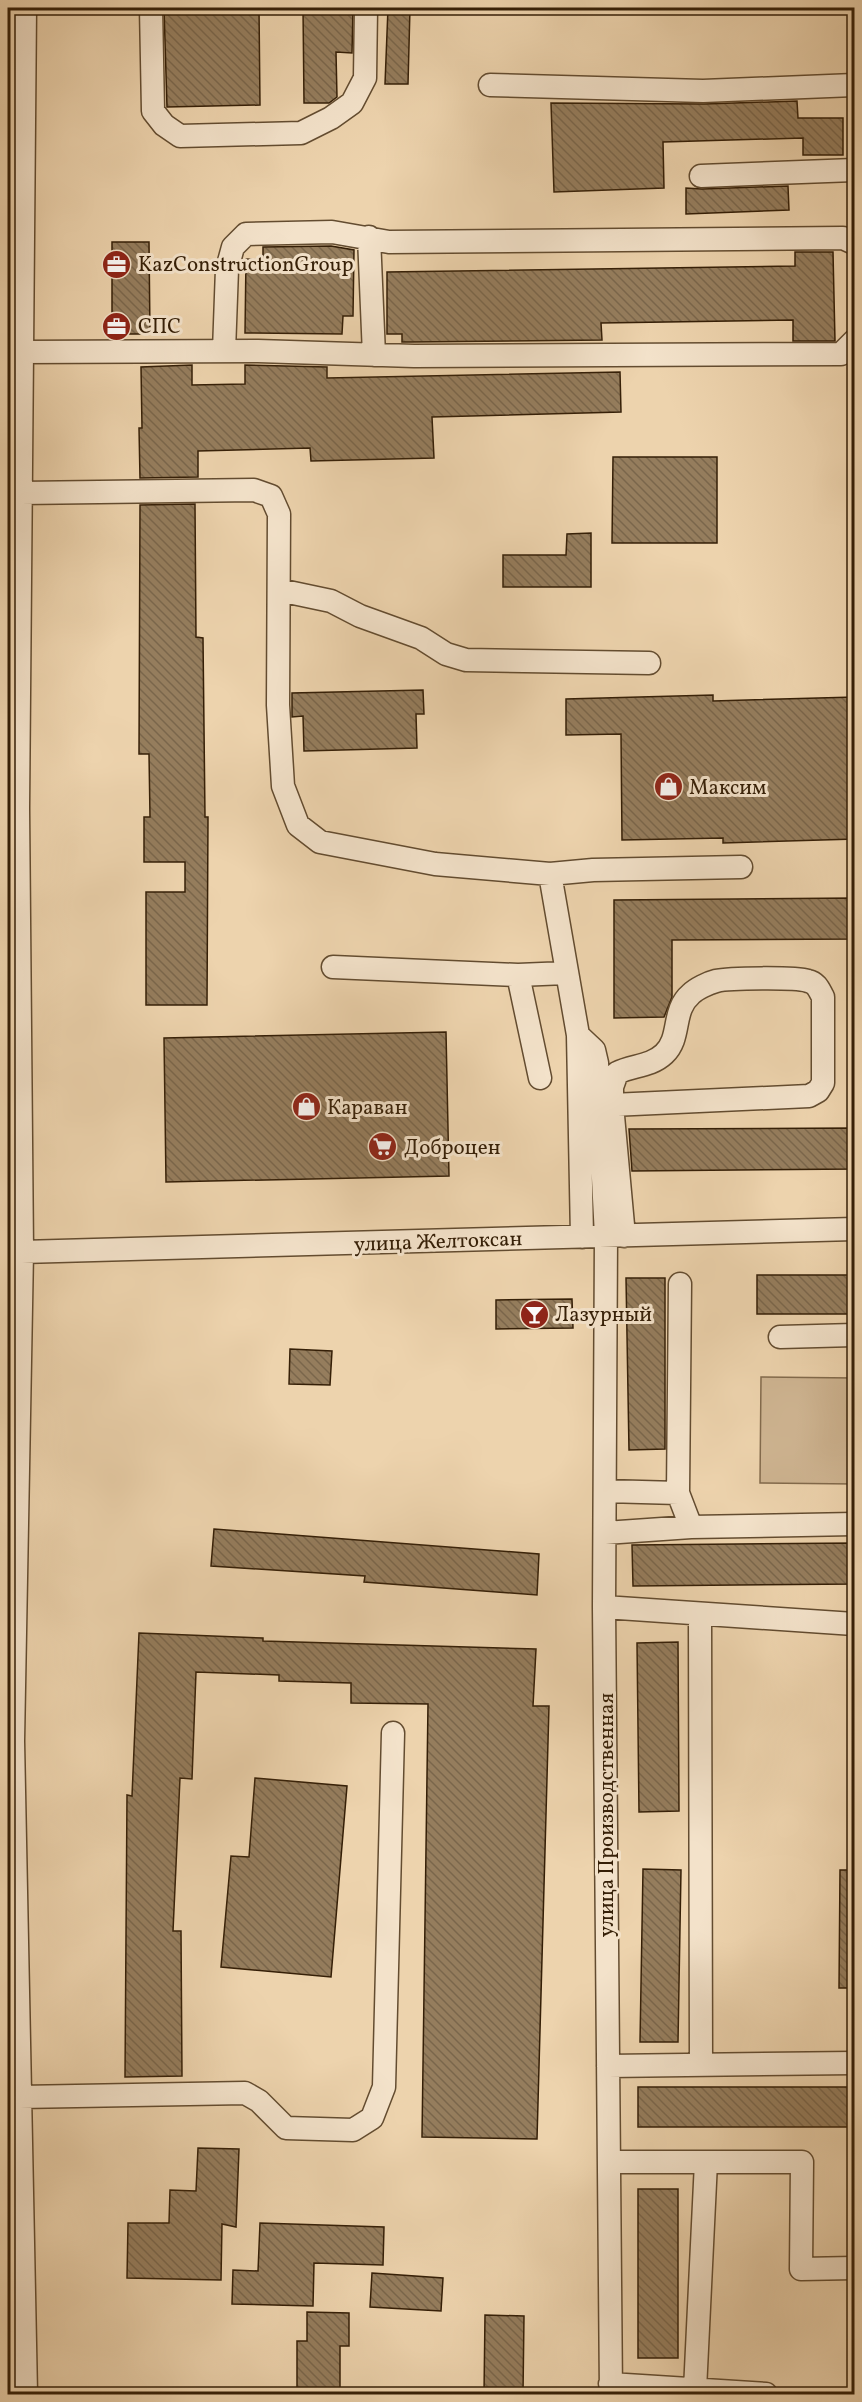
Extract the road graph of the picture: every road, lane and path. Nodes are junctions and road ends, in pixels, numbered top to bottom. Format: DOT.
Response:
graph roads {
  1 [pos="25,8"];
  2 [pos="151,8"];
  3 [pos="366,8"];
  4 [pos="490,85"];
  5 [pos="855,85"];
  6 [pos="855,170"];
  7 [pos="701,176"];
  8 [pos="369,237"];
  9 [pos="855,243"];
  10 [pos="855,341"];
  11 [pos="224,351"];
  12 [pos="22,352"];
  13 [pos="374,355"];
  14 [pos="21,493"];
  15 [pos="279,590"];
  16 [pos="649,663"];
  17 [pos="13,800"];
  18 [pos="741,867"];
  19 [pos="550,874"];
  20 [pos="333,967"];
  21 [pos="567,973"];
  22 [pos="518,975"];
  23 [pos="578,1035"];
  24 [pos="540,1078"];
  25 [pos="612,1105"];
  26 [pos="855,1229"];
  27 [pos="615,1236"];
  28 [pos="582,1237"];
  29 [pos="22,1252"];
  30 [pos="680,1284"];
  31 [pos="855,1335"];
  32 [pos="780,1337"];
  33 [pos="605,1491"];
  34 [pos="678,1492"];
  35 [pos="855,1524"];
  36 [pos="691,1527"];
  37 [pos="605,1533"];
  38 [pos="604,1607"];
  39 [pos="700,1614"];
  40 [pos="855,1624"];
  41 [pos="393,1733"];
  42 [pos="855,2063"];
  43 [pos="701,2065"];
  44 [pos="608,2066"];
  45 [pos="20,2097"];
  46 [pos="609,2162"];
  47 [pos="706,2162"];
  48 [pos="855,2268"];
  49 [pos="611,2389"];
  50 [pos="695,2390"];
  51 [pos="26,2394"];
  52 [pos="766,2394"];
  1 -- 12 [label="street"];
  2 -- 3 [label="street"];
  4 -- 5 [label="street"];
  6 -- 7 [label="street"];
  8 -- 9 [label="street"];
  8 -- 11 [label="street"];
  8 -- 13 [label="street"];
  10 -- 13 [label="street"];
  11 -- 12 [label="street"];
  11 -- 13 [label="street"];
  12 -- 14 [label="street"];
  14 -- 15 [label="street"];
  14 -- 17 [label="street"];
  15 -- 16 [label="street"];
  15 -- 19 [label="street"];
  17 -- 29 [label="street"];
  18 -- 19 [label="street"];
  19 -- 21 [label="street"];
  20 -- 22 [label="street"];
  21 -- 22 [label="street"];
  21 -- 23 [label="street"];
  22 -- 24 [label="street"];
  23 -- 27 [label="street"];
  23 -- 28 [label="street"];
  25 -- 25 [label="street"];
  25 -- 27 [label="street"];
  26 -- 27 [label="street, улица Желтоксан"];
  27 -- 28 [label="street, улица Желтоксан"];
  27 -- 33 [label="street, улица Производственная"];
  28 -- 29 [label="street, улица Желтоксан"];
  29 -- 45 [label="street"];
  30 -- 34 [label="street"];
  31 -- 32 [label="street"];
  33 -- 34 [label="street"];
  33 -- 37 [label="street, улица Производственная"];
  34 -- 36 [label="street"];
  35 -- 36 [label="street"];
  36 -- 37 [label="street"];
  37 -- 38 [label="street, улица Производственная"];
  38 -- 39 [label="street"];
  38 -- 44 [label="street, улица Производственная"];
  39 -- 40 [label="street"];
  39 -- 43 [label="street"];
  41 -- 45 [label="street"];
  42 -- 43 [label="street"];
  43 -- 44 [label="street"];
  44 -- 46 [label="street, улица Производственная"];
  45 -- 51 [label="street"];
  46 -- 47 [label="street"];
  46 -- 49 [label="street, улица Производственная"];
  47 -- 48 [label="street"];
  47 -- 50 [label="street"];
  49 -- 50 [label="street"];
  50 -- 52 [label="street"];
}
